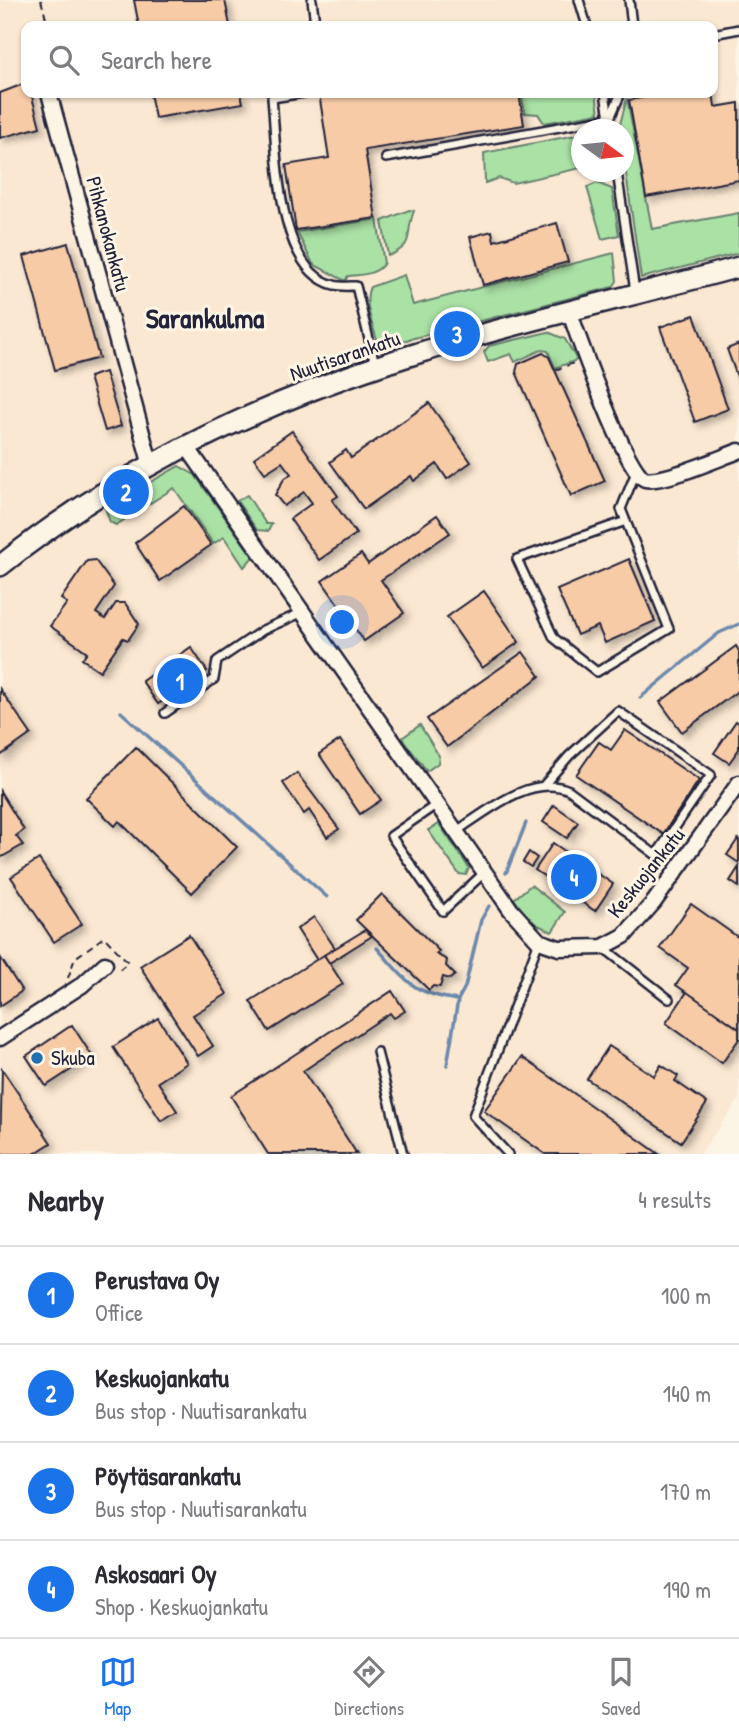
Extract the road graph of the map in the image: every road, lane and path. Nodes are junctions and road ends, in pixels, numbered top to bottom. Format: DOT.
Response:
graph roads {
  1 [pos="41,0"];
  2 [pos="312,0"];
  3 [pos="579,0"];
  4 [pos="629,0"];
  5 [pos="47,21"];
  6 [pos="314,21"];
  7 [pos="585,21"];
  8 [pos="631,21"];
  9 [pos="739,29"];
  10 [pos="718,33"];
  11 [pos="50,98"];
  12 [pos="277,98"];
  13 [pos="606,98"];
  14 [pos="619,98"];
  15 [pos="610,118"];
  16 [pos="386,158"];
  17 [pos="619,182"];
  18 [pos="739,267"];
  19 [pos="636,295"];
  20 [pos="570,313"];
  21 [pos="579,361"];
  22 [pos="376,368"];
  23 [pos="555,370"];
  24 [pos="187,447"];
  25 [pos="739,451"];
  26 [pos="151,466"];
  27 [pos="636,472"];
  28 [pos="626,521"];
  29 [pos="0,566"];
  30 [pos="303,612"];
  31 [pos="165,713"];
  32 [pos="739,783"];
  33 [pos="544,785"];
  34 [pos="438,803"];
  35 [pos="457,831"];
  36 [pos="485,872"];
  37 [pos="539,941"];
  38 [pos="116,946"];
  39 [pos="603,947"];
  40 [pos="105,964"];
  41 [pos="66,982"];
  42 [pos="669,999"];
  43 [pos="0,1038"];
  44 [pos="377,1052"];
  45 [pos="403,1154"];
  46 [pos="508,1154"];
  1 -- 5 [label="path"];
  2 -- 6 [label="lane"];
  3 -- 7 [label="lane"];
  4 -- 8 [label="lane"];
  9 -- 10 [label="lane"];
  11 -- 26 [label="street, Pihkanokankatu"];
  12 -- 22 [label="lane"];
  13 -- 15 [label="lane"];
  14 -- 15 [label="lane"];
  15 -- 16 [label="lane"];
  17 -- 19 [label="lane"];
  18 -- 19 [label="main road, Nuutisarankatu"];
  19 -- 20 [label="main road, Nuutisarankatu"];
  20 -- 22 [label="main road, Nuutisarankatu"];
  20 -- 27 [label="street"];
  21 -- 23 [label="path"];
  22 -- 24 [label="main road, Nuutisarankatu"];
  24 -- 26 [label="main road, Nuutisarankatu"];
  24 -- 30 [label="street"];
  25 -- 27 [label="street"];
  26 -- 29 [label="main road, Nuutisarankatu"];
  27 -- 28 [label="lane"];
  28 -- 28 [label="lane"];
  30 -- 31 [label="lane"];
  30 -- 34 [label="street"];
  32 -- 39 [label="street, Keskuojankatu"];
  33 -- 33 [label="lane"];
  33 -- 35 [label="lane"];
  34 -- 35 [label="street"];
  34 -- 36 [label="lane"];
  35 -- 36 [label="street"];
  36 -- 37 [label="street"];
  37 -- 39 [label="street, Keskuojankatu"];
  37 -- 46 [label="lane"];
  38 -- 41 [label="path"];
  39 -- 42 [label="lane"];
  40 -- 43 [label="street"];
  44 -- 45 [label="lane"];
}
